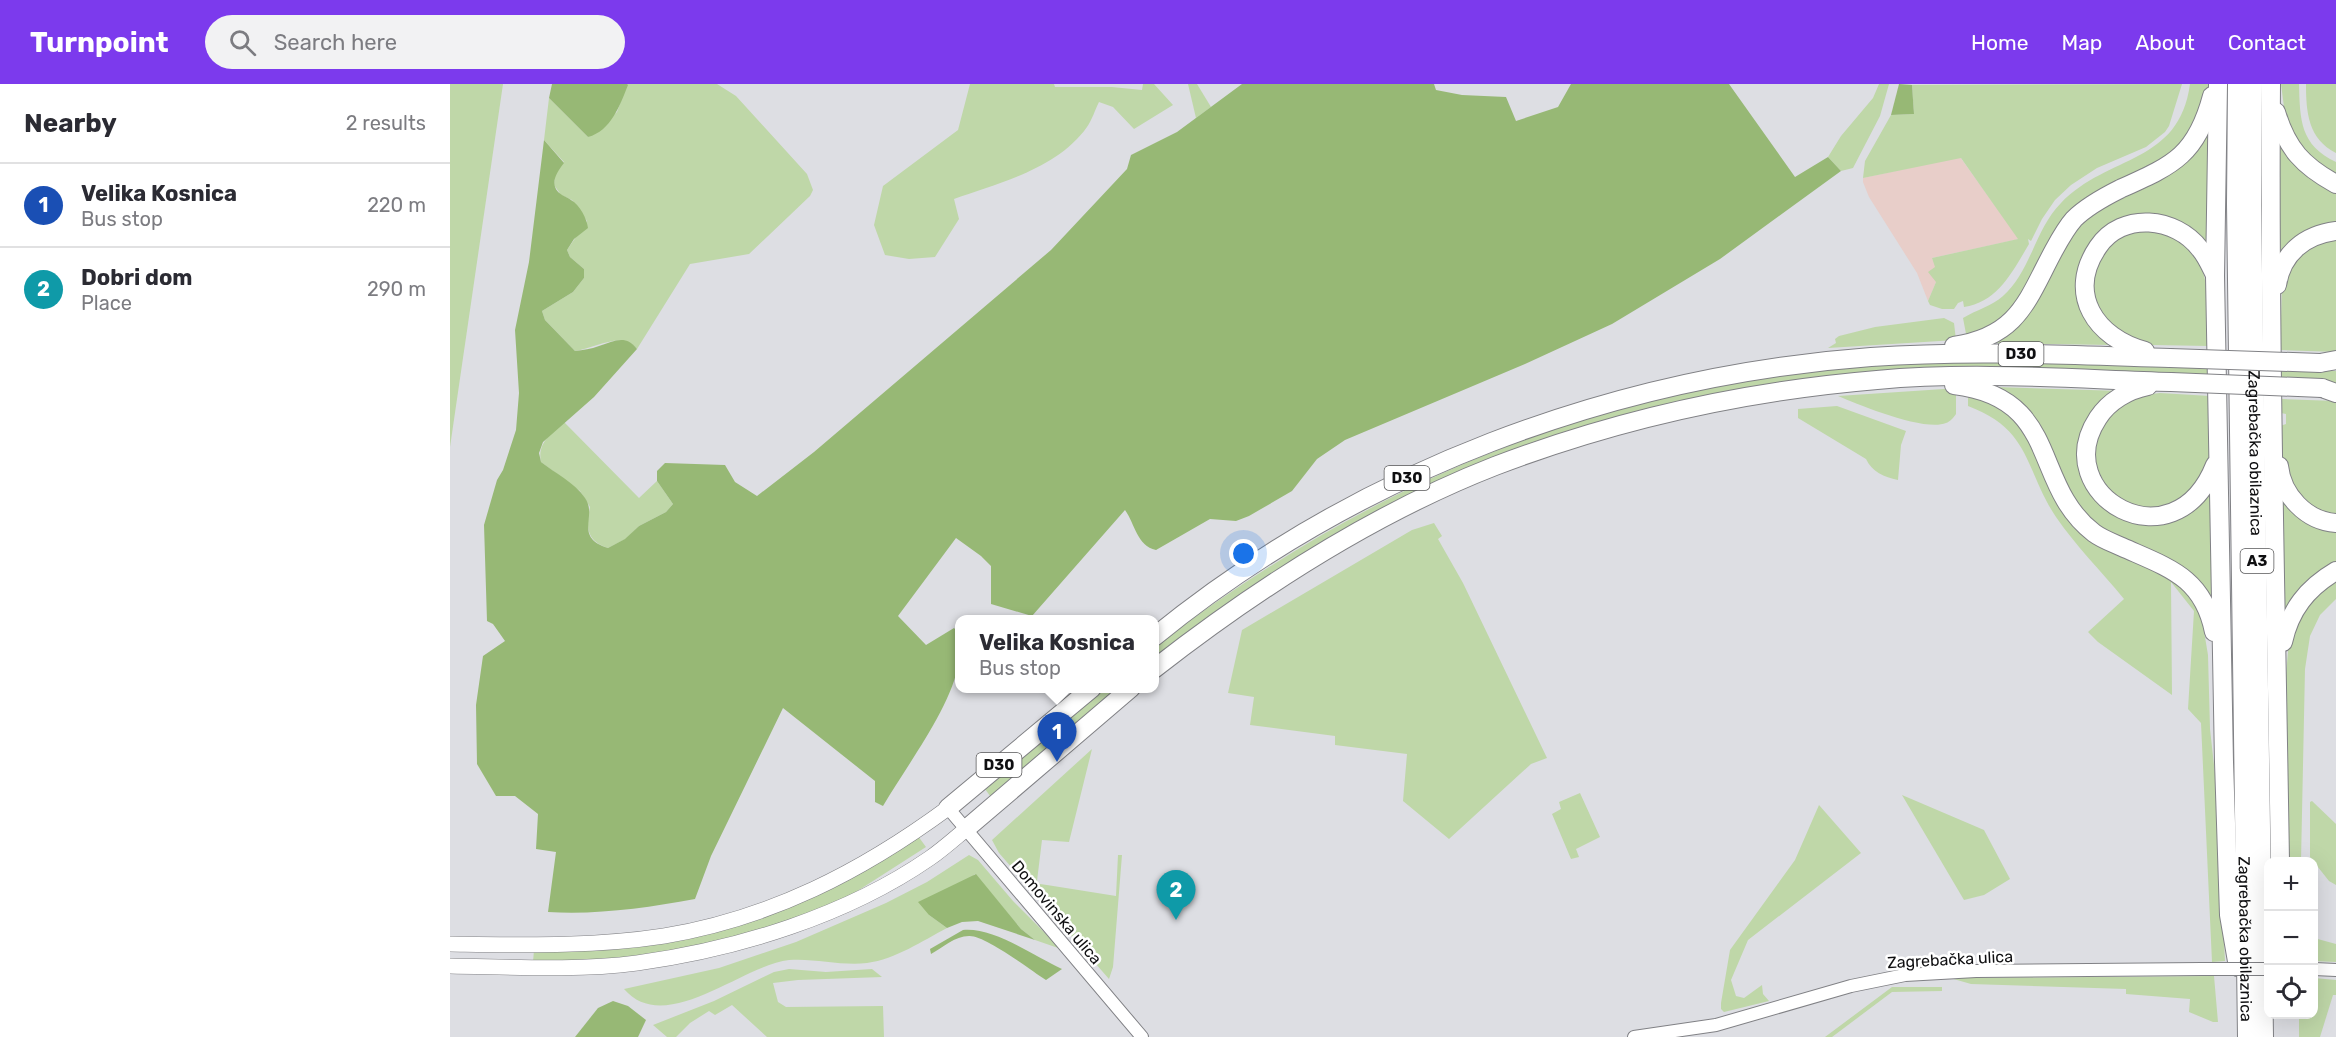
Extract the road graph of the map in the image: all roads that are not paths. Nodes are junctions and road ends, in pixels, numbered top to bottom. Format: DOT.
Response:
graph roads {
  1 [pos="2216,84"];
  2 [pos="2237,84"];
  3 [pos="2253,84"];
  4 [pos="2271,90"];
  5 [pos="2336,184"];
  6 [pos="2336,231"];
  7 [pos="2215,276"];
  8 [pos="2271,331"];
  9 [pos="1873,357"];
  10 [pos="2170,358"];
  11 [pos="2331,362"];
  12 [pos="1879,380"];
  13 [pos="2171,382"];
  14 [pos="2331,390"];
  15 [pos="2272,430"];
  16 [pos="2218,458"];
  17 [pos="2336,523"];
  18 [pos="2336,571"];
  19 [pos="1159,634"];
  20 [pos="2222,651"];
  21 [pos="2278,661"];
  22 [pos="1159,666"];
  23 [pos="1086,693"];
  24 [pos="1125,693"];
  25 [pos="948,808"];
  26 [pos="966,829"];
  27 [pos="2280,857"];
  28 [pos="450,944"];
  29 [pos="450,966"];
  30 [pos="2264,969"];
  31 [pos="2318,969"];
  32 [pos="2336,970"];
  33 [pos="2247,1018"];
  34 [pos="2276,1019"];
  35 [pos="1142,1037"];
  36 [pos="1634,1037"];
  37 [pos="2247,1037"];
  38 [pos="2264,1037"];
  39 [pos="2274,1037"];
  1 -- 7 [label="highway"];
  1 -- 9 [label="highway"];
  2 -- 33 [label="highway, Zagrebačka obilaznica / A3"];
  3 -- 38 [label="highway, Zagrebačka obilaznica / A3"];
  4 -- 5 [label="highway"];
  4 -- 8 [label="highway"];
  6 -- 8 [label="highway"];
  7 -- 10 [label="highway"];
  7 -- 16 [label="highway"];
  8 -- 15 [label="highway"];
  9 -- 10 [label="highway, D30"];
  9 -- 19 [label="highway, D30"];
  10 -- 11 [label="highway, D30, bridge"];
  12 -- 13 [label="highway, D30"];
  12 -- 20 [label="highway"];
  12 -- 22 [label="highway, D30"];
  13 -- 14 [label="highway, D30, bridge"];
  13 -- 16 [label="highway"];
  15 -- 17 [label="highway"];
  15 -- 21 [label="highway"];
  16 -- 20 [label="highway"];
  18 -- 21 [label="highway"];
  20 -- 33 [label="highway"];
  21 -- 27 [label="highway"];
  23 -- 25 [label="highway, D30"];
  24 -- 26 [label="highway, D30"];
  25 -- 26 [label="street, Domovinska ulica"];
  25 -- 28 [label="main road"];
  26 -- 29 [label="main road"];
  26 -- 35 [label="street, Domovinska ulica"];
  30 -- 36 [label="street, Zagrebačka ulica, bridge"];
  31 -- 32 [label="street"];
  33 -- 37 [label="highway, Zagrebačka obilaznica / A3"];
  34 -- 39 [label="highway"];
}
